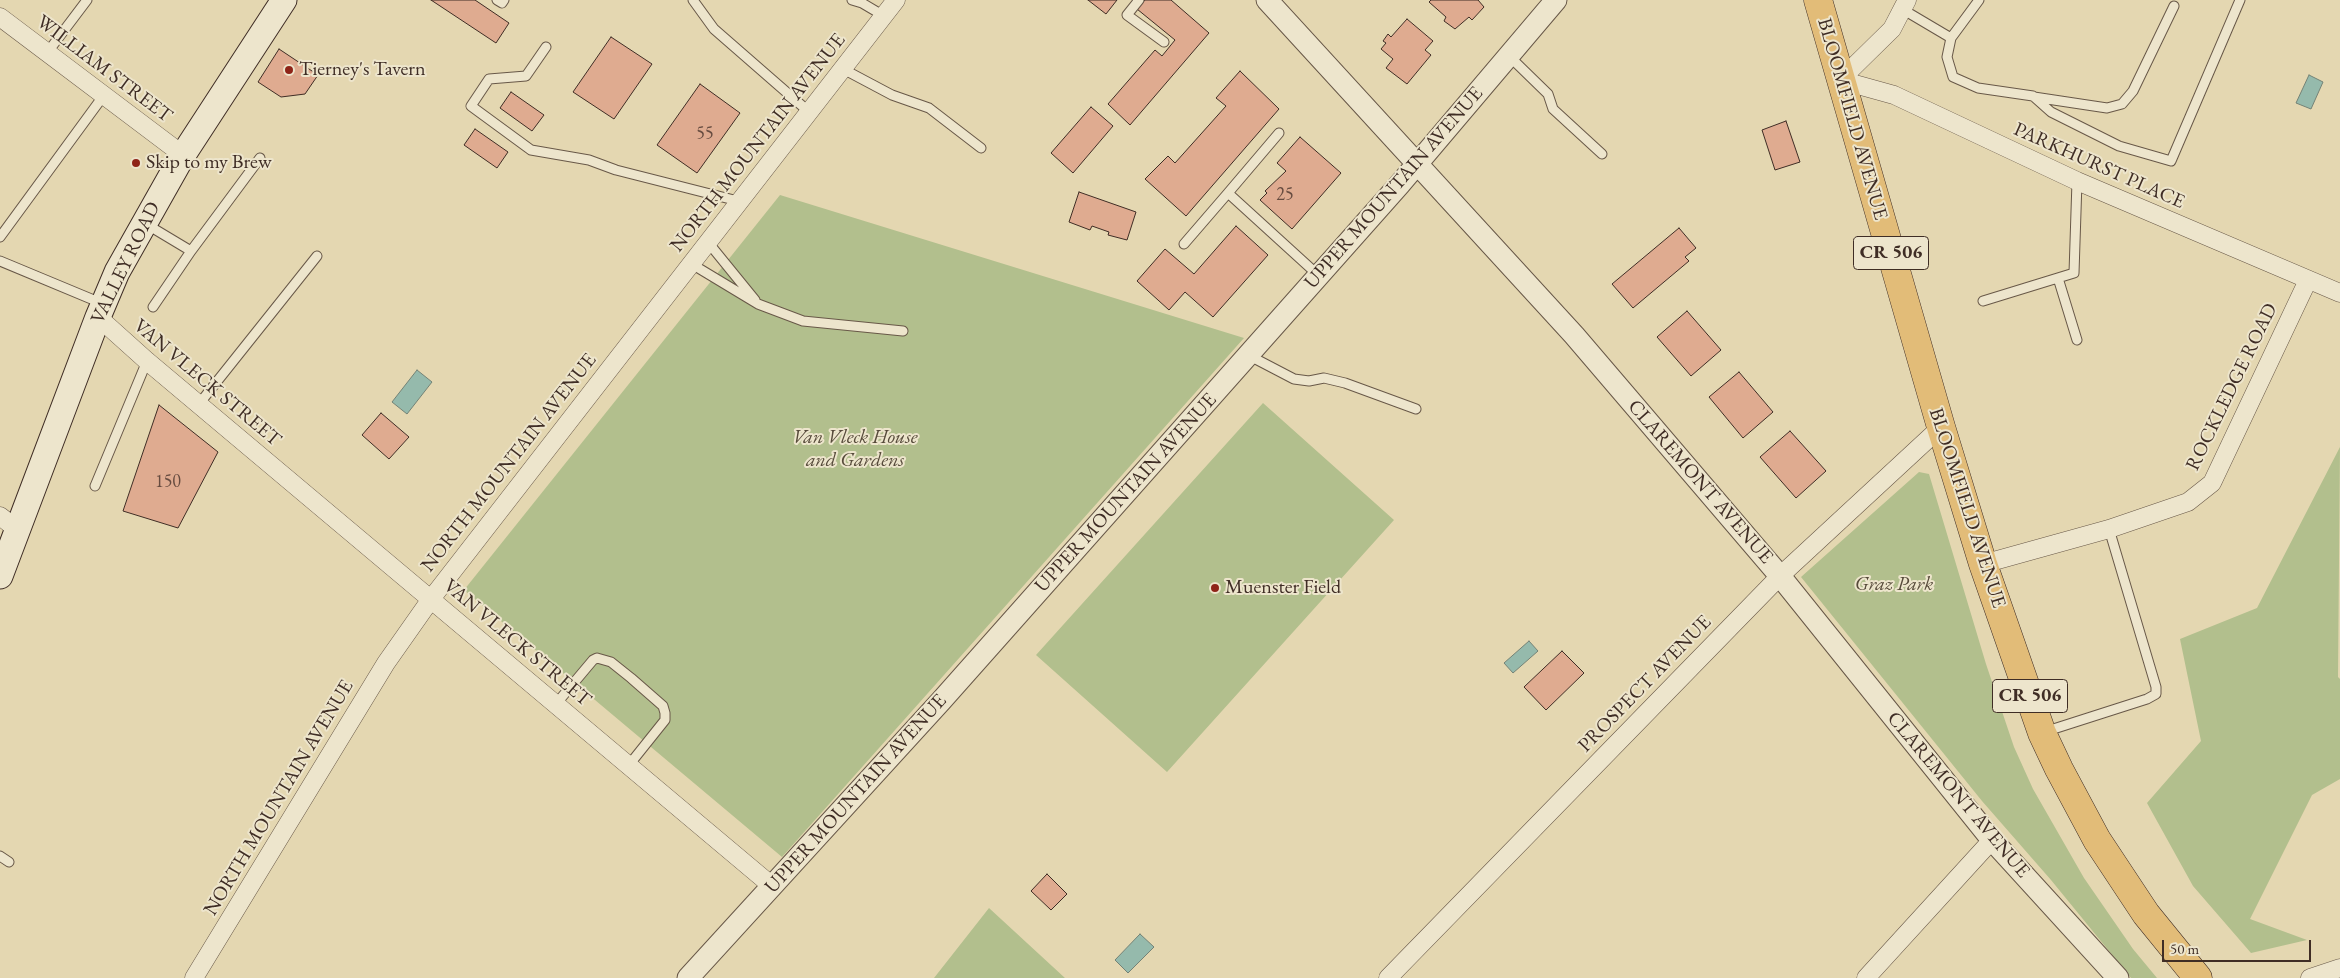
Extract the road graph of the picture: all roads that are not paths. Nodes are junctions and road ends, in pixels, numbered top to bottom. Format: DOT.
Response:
graph roads {
  1 [pos="87,0"];
  2 [pos="284,0"];
  3 [pos="497,0"];
  4 [pos="504,0"];
  5 [pos="693,0"];
  6 [pos="852,0"];
  7 [pos="896,0"];
  8 [pos="1139,0"];
  9 [pos="1267,0"];
  10 [pos="1556,0"];
  11 [pos="1818,0"];
  12 [pos="1979,0"];
  13 [pos="2240,0"];
  14 [pos="1905,5"];
  15 [pos="2174,6"];
  16 [pos="884,16"];
  17 [pos="0,17"];
  18 [pos="1951,38"];
  19 [pos="1164,42"];
  20 [pos="546,47"];
  21 [pos="47,53"];
  22 [pos="1508,56"];
  23 [pos="843,69"];
  24 [pos="1840,80"];
  25 [pos="104,96"];
  26 [pos="2034,97"];
  27 [pos="808,111"];
  28 [pos="1279,133"];
  29 [pos="981,148"];
  30 [pos="1602,154"];
  31 [pos="183,155"];
  32 [pos="260,158"];
  33 [pos="1417,162"];
  34 [pos="2077,181"];
  35 [pos="1228,193"];
  36 [pos="738,201"];
  37 [pos="144,223"];
  38 [pos="0,237"];
  39 [pos="707,241"];
  40 [pos="1184,244"];
  41 [pos="191,251"];
  42 [pos="318,256"];
  43 [pos="0,261"];
  44 [pos="690,263"];
  45 [pos="1318,275"];
  46 [pos="2058,278"];
  47 [pos="2308,280"];
  48 [pos="2340,293"];
  49 [pos="1983,301"];
  50 [pos="758,304"];
  51 [pos="154,307"];
  52 [pos="100,310"];
  53 [pos="903,331"];
  54 [pos="2077,340"];
  55 [pos="1248,355"];
  56 [pos="147,361"];
  57 [pos="198,404"];
  58 [pos="1416,409"];
  59 [pos="1941,427"];
  60 [pos="95,486"];
  61 [pos="9,523"];
  62 [pos="2109,529"];
  63 [pos="1984,564"];
  64 [pos="0,576"];
  65 [pos="1780,576"];
  66 [pos="431,599"];
  67 [pos="556,704"];
  68 [pos="2042,733"];
  69 [pos="629,765"];
  70 [pos="1992,840"];
  71 [pos="0,856"];
  72 [pos="9,862"];
  73 [pos="772,886"];
  74 [pos="2340,968"];
  75 [pos="194,978"];
  76 [pos="688,978"];
  77 [pos="1388,978"];
  78 [pos="1866,978"];
  79 [pos="2116,978"];
  80 [pos="2198,978"];
  81 [pos="2310,978"];
  1 -- 21 [label="lane"];
  2 -- 31 [label="main road, VALLEY ROAD"];
  3 -- 4 [label="lane"];
  5 -- 27 [label="lane"];
  6 -- 16 [label="lane"];
  7 -- 16 [label="street, NORTH MOUNTAIN AVENUE"];
  8 -- 19 [label="lane"];
  9 -- 33 [label="street, CLAREMONT AVENUE"];
  10 -- 22 [label="street, UPPER MOUNTAIN AVENUE"];
  11 -- 24 [label="main road, BLOOMFIELD AVENUE / CR 506"];
  12 -- 18 [label="lane"];
  13 -- 26 [label="lane"];
  14 -- 18 [label="lane"];
  14 -- 24 [label="street"];
  15 -- 26 [label="lane"];
  16 -- 23 [label="street, NORTH MOUNTAIN AVENUE"];
  17 -- 21 [label="street, WILLIAM STREET"];
  18 -- 26 [label="lane"];
  20 -- 36 [label="lane"];
  21 -- 25 [label="street, WILLIAM STREET"];
  22 -- 30 [label="lane"];
  22 -- 33 [label="street, UPPER MOUNTAIN AVENUE"];
  23 -- 27 [label="street, NORTH MOUNTAIN AVENUE"];
  23 -- 29 [label="lane"];
  24 -- 34 [label="street, PARKHURST PLACE"];
  24 -- 59 [label="main road, BLOOMFIELD AVENUE / CR 506"];
  25 -- 31 [label="street, WILLIAM STREET"];
  25 -- 38 [label="lane"];
  27 -- 36 [label="street, NORTH MOUNTAIN AVENUE"];
  28 -- 35 [label="lane"];
  31 -- 37 [label="main road, VALLEY ROAD"];
  32 -- 41 [label="lane"];
  33 -- 45 [label="street, UPPER MOUNTAIN AVENUE"];
  33 -- 65 [label="street, CLAREMONT AVENUE"];
  34 -- 46 [label="lane"];
  34 -- 47 [label="street, PARKHURST PLACE"];
  35 -- 40 [label="lane"];
  35 -- 45 [label="lane"];
  36 -- 39 [label="street, NORTH MOUNTAIN AVENUE"];
  37 -- 41 [label="lane"];
  37 -- 52 [label="main road, VALLEY ROAD"];
  39 -- 44 [label="street, NORTH MOUNTAIN AVENUE"];
  39 -- 50 [label="lane"];
  41 -- 51 [label="lane"];
  42 -- 57 [label="lane"];
  43 -- 52 [label="lane"];
  44 -- 50 [label="lane"];
  44 -- 66 [label="street, NORTH MOUNTAIN AVENUE"];
  45 -- 55 [label="street, UPPER MOUNTAIN AVENUE"];
  46 -- 49 [label="lane"];
  46 -- 54 [label="lane"];
  47 -- 48 [label="street, PARKHURST PLACE"];
  47 -- 62 [label="street, ROCKLEDGE ROAD"];
  50 -- 53 [label="lane"];
  52 -- 56 [label="street, VAN VLECK STREET"];
  52 -- 61 [label="main road, VALLEY ROAD"];
  55 -- 58 [label="lane"];
  55 -- 73 [label="street, UPPER MOUNTAIN AVENUE"];
  56 -- 57 [label="street, VAN VLECK STREET"];
  56 -- 60 [label="lane"];
  57 -- 66 [label="street, VAN VLECK STREET"];
  59 -- 63 [label="main road, BLOOMFIELD AVENUE / CR 506"];
  59 -- 65 [label="street, PROSPECT AVENUE"];
  61 -- 64 [label="main road, VALLEY ROAD"];
  62 -- 63 [label="street, ROCKLEDGE ROAD"];
  62 -- 68 [label="lane"];
  63 -- 68 [label="main road, BLOOMFIELD AVENUE / CR 506"];
  65 -- 70 [label="street, CLAREMONT AVENUE"];
  65 -- 77 [label="street, PROSPECT AVENUE"];
  66 -- 67 [label="street, VAN VLECK STREET"];
  66 -- 75 [label="street, NORTH MOUNTAIN AVENUE"];
  67 -- 69 [label="street, VAN VLECK STREET"];
  67 -- 69 [label="lane"];
  68 -- 80 [label="main road, BLOOMFIELD AVENUE / CR 506"];
  69 -- 73 [label="street, VAN VLECK STREET"];
  70 -- 78 [label="street"];
  70 -- 79 [label="street, CLAREMONT AVENUE"];
  71 -- 72 [label="lane"];
  73 -- 76 [label="street, UPPER MOUNTAIN AVENUE"];
  74 -- 81 [label="street"];
}
